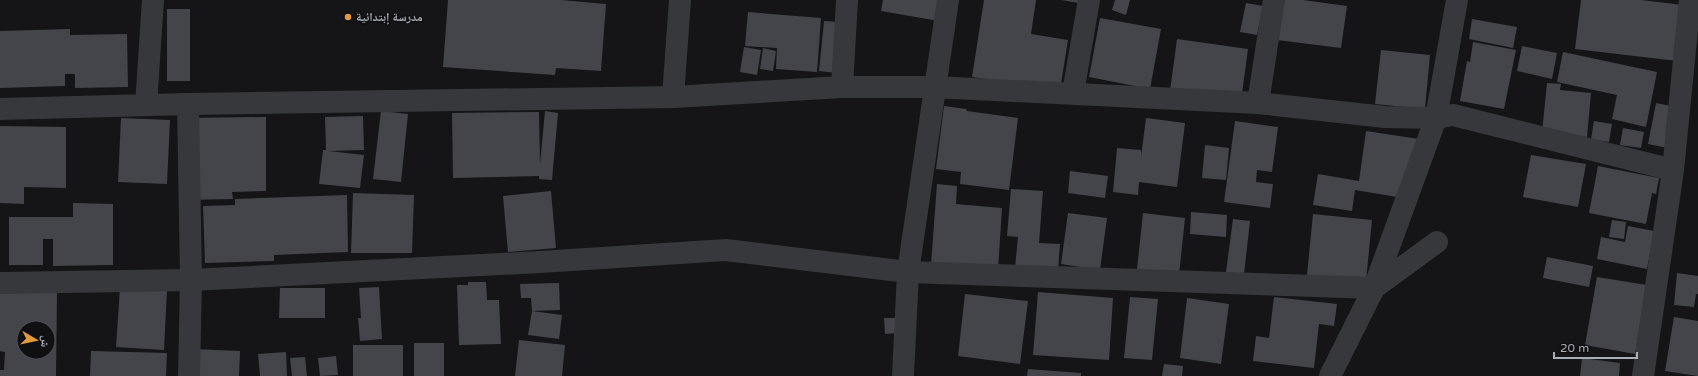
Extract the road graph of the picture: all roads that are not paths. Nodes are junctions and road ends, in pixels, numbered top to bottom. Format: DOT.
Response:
graph roads {
  1 [pos="153,0"];
  2 [pos="680,0"];
  3 [pos="847,0"];
  4 [pos="948,0"];
  5 [pos="1090,0"];
  6 [pos="1274,0"];
  7 [pos="1457,0"];
  8 [pos="1690,0"];
  9 [pos="842,87"];
  10 [pos="934,87"];
  11 [pos="1073,93"];
  12 [pos="673,96"];
  13 [pos="1258,103"];
  14 [pos="188,104"];
  15 [pos="146,105"];
  16 [pos="0,108"];
  17 [pos="1436,118"];
  18 [pos="1673,170"];
  19 [pos="1438,242"];
  20 [pos="908,272"];
  21 [pos="191,280"];
  22 [pos="0,283"];
  23 [pos="1374,288"];
  24 [pos="189,376"];
  25 [pos="903,376"];
  26 [pos="1330,376"];
  27 [pos="1642,376"];
  1 -- 15 [label="street"];
  2 -- 12 [label="street"];
  3 -- 9 [label="street"];
  4 -- 10 [label="street"];
  5 -- 11 [label="street"];
  6 -- 13 [label="street"];
  7 -- 17 [label="street"];
  8 -- 18 [label="street"];
  9 -- 10 [label="street"];
  9 -- 12 [label="street"];
  10 -- 11 [label="street"];
  10 -- 20 [label="street"];
  11 -- 13 [label="street"];
  12 -- 14 [label="street"];
  13 -- 17 [label="street"];
  14 -- 15 [label="street"];
  14 -- 21 [label="street"];
  15 -- 16 [label="street"];
  17 -- 18 [label="street"];
  17 -- 23 [label="street"];
  18 -- 27 [label="street"];
  19 -- 23 [label="street"];
  20 -- 21 [label="street"];
  20 -- 23 [label="street"];
  20 -- 25 [label="street"];
  21 -- 22 [label="street"];
  21 -- 24 [label="street"];
  23 -- 26 [label="street"];
}
